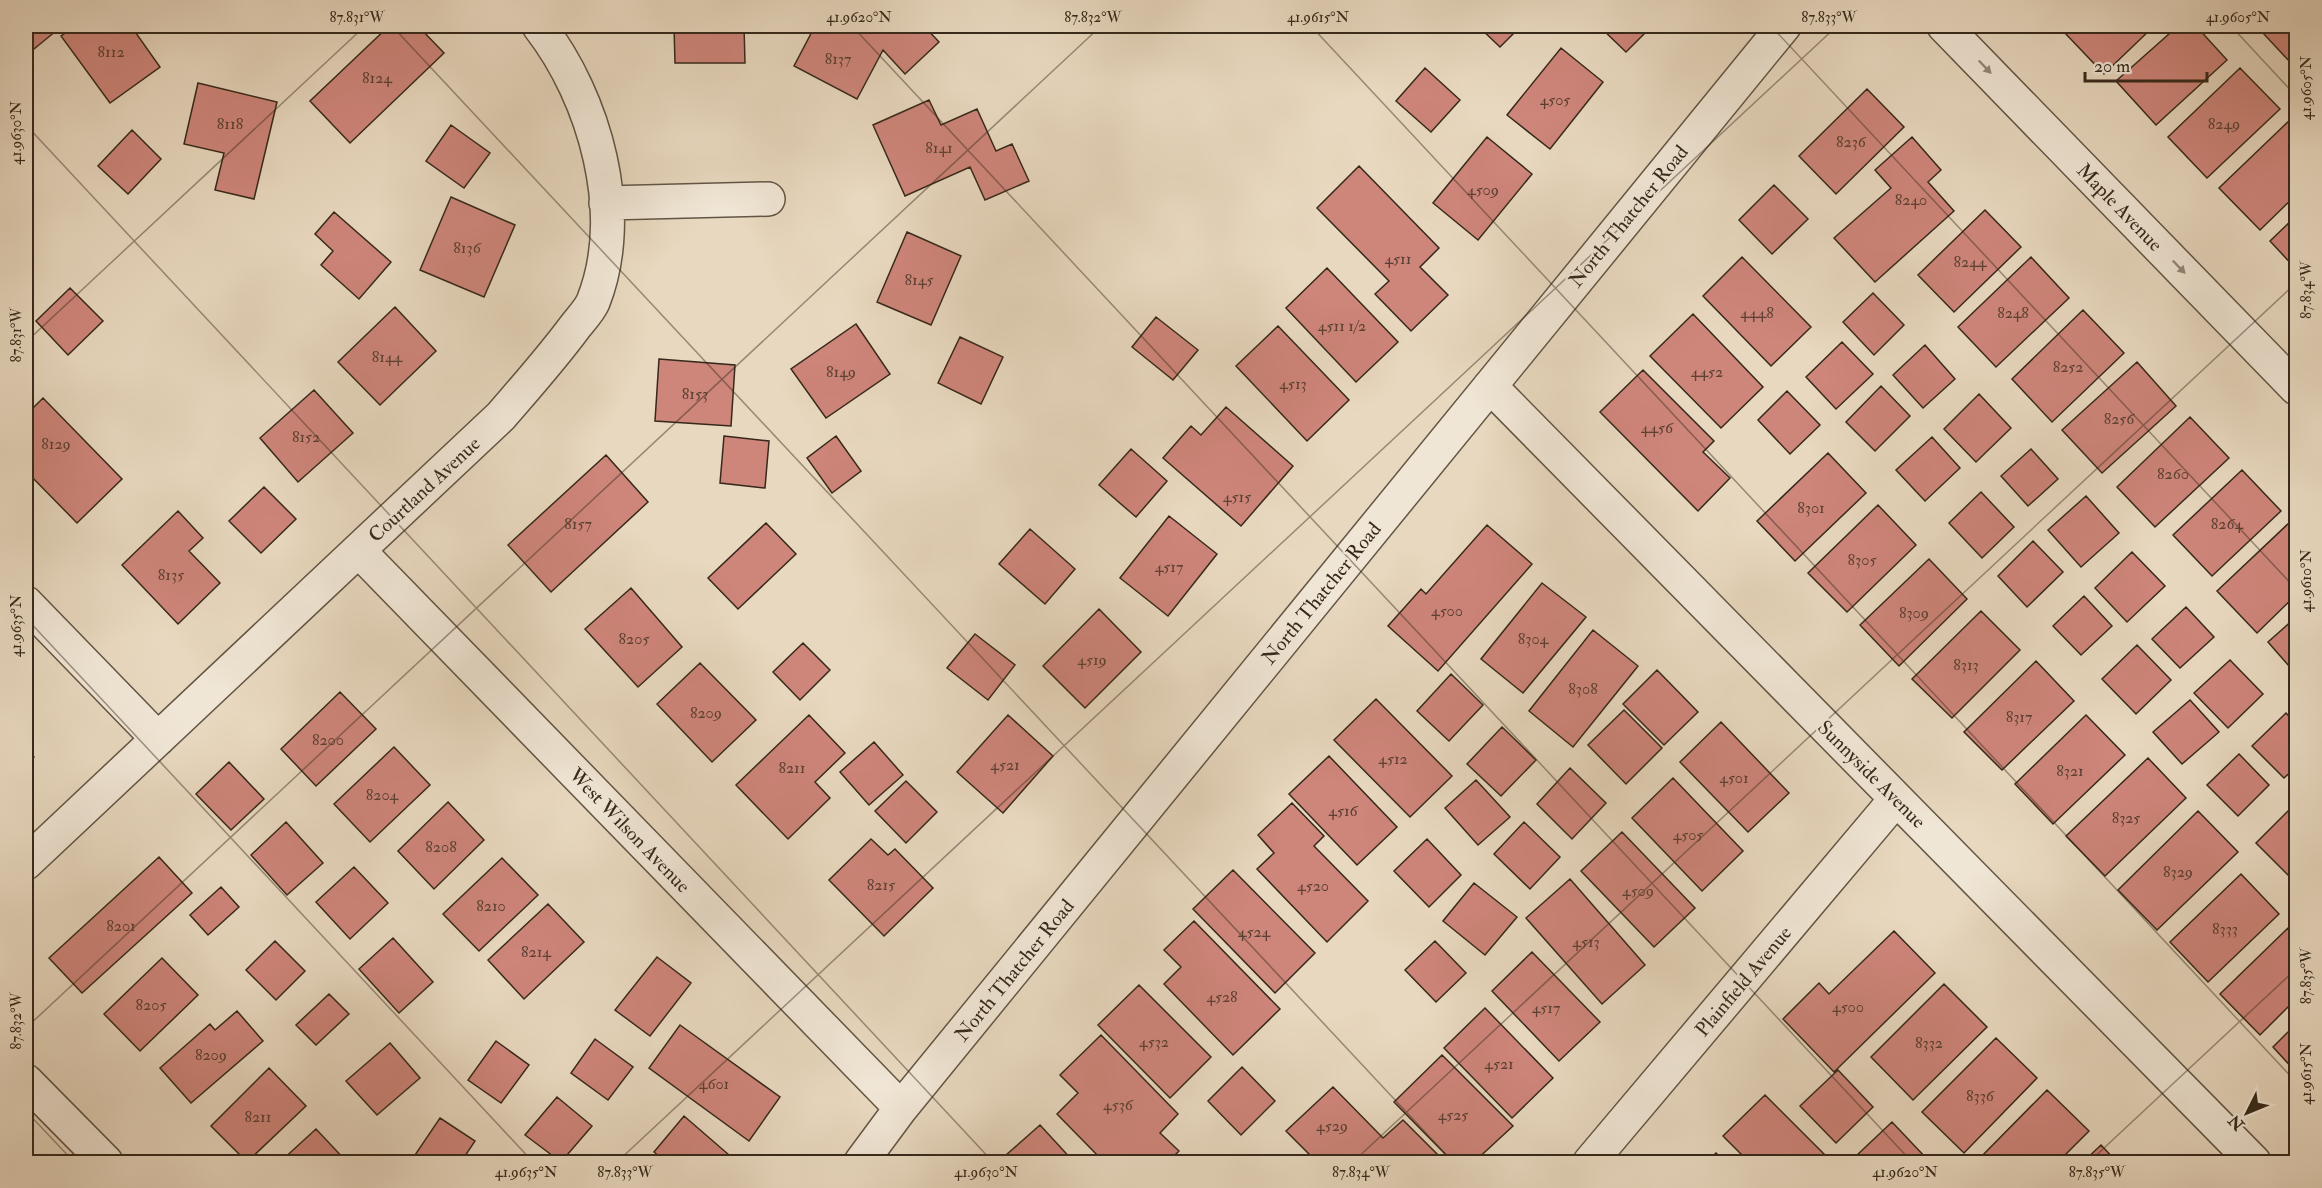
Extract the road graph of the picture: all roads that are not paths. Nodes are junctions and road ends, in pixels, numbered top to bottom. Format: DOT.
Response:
graph roads {
  1 [pos="539,26"];
  2 [pos="1784,26"];
  3 [pos="1944,26"];
  4 [pos="768,199"];
  5 [pos="606,203"];
  6 [pos="1490,386"];
  7 [pos="2296,388"];
  8 [pos="359,551"];
  9 [pos="26,603"];
  10 [pos="158,739"];
  11 [pos="1896,799"];
  12 [pos="26,863"];
  13 [pos="26,1081"];
  14 [pos="901,1108"];
  15 [pos="106,1162"];
  16 [pos="861,1162"];
  17 [pos="1590,1162"];
  18 [pos="2254,1162"];
  1 -- 5 [label="street, Courtland Avenue"];
  2 -- 6 [label="street, North Thatcher Road"];
  3 -- 7 [label="street, Maple Avenue, one-way"];
  4 -- 5 [label="street"];
  5 -- 8 [label="street, Courtland Avenue"];
  6 -- 11 [label="street, Sunnyside Avenue"];
  6 -- 14 [label="street, North Thatcher Road"];
  8 -- 10 [label="street, Courtland Avenue"];
  8 -- 14 [label="street, West Wilson Avenue"];
  9 -- 10 [label="street"];
  10 -- 12 [label="street, Courtland Avenue"];
  11 -- 17 [label="street, Plainfield Avenue"];
  11 -- 18 [label="street, Sunnyside Avenue"];
  13 -- 15 [label="street"];
  14 -- 16 [label="street, North Thatcher Road"];
}
